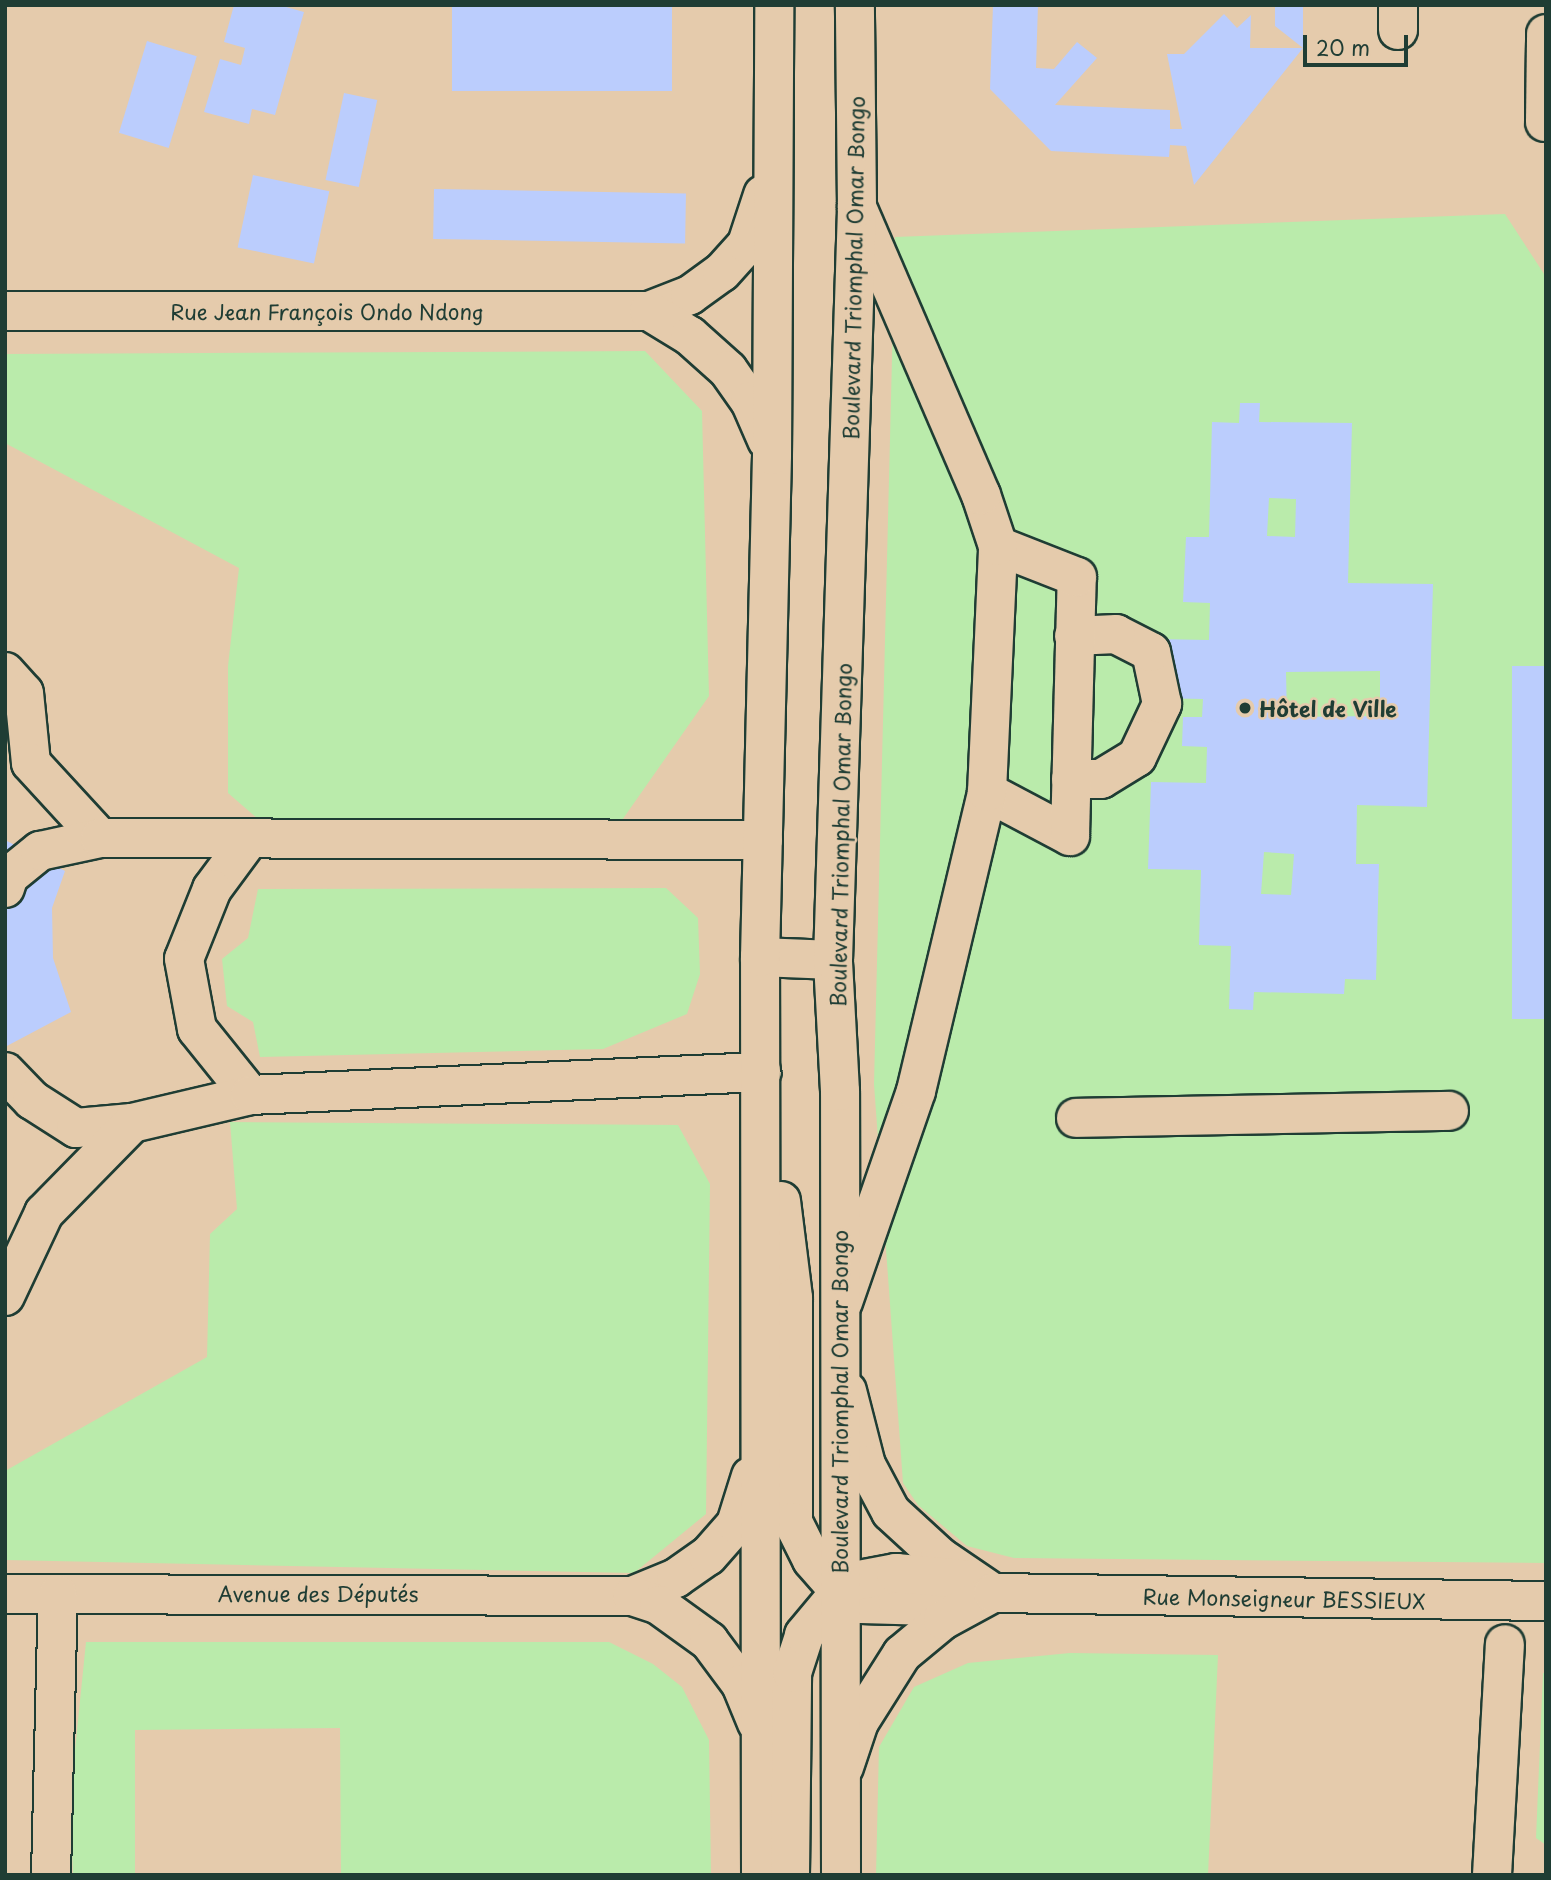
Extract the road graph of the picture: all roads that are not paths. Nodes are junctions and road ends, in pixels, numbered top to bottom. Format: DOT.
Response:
graph roads {
  1 [pos="774,5"];
  2 [pos="855,5"];
  3 [pos="1546,34"];
  4 [pos="1545,122"];
  5 [pos="776,132"];
  6 [pos="857,207"];
  7 [pos="5,311"];
  8 [pos="649,311"];
  9 [pos="772,455"];
  10 [pos="998,546"];
  11 [pos="1074,636"];
  12 [pos="5,672"];
  13 [pos="1071,779"];
  14 [pos="987,792"];
  15 [pos="100,838"];
  16 [pos="249,839"];
  17 [pos="763,840"];
  18 [pos="5,888"];
  19 [pos="760,957"];
  20 [pos="833,960"];
  21 [pos="5,1072"];
  22 [pos="761,1072"];
  23 [pos="250,1095"];
  24 [pos="1449,1111"];
  25 [pos="1076,1118"];
  26 [pos="132,1123"];
  27 [pos="761,1132"];
  28 [pos="5,1296"];
  29 [pos="839,1311"];
  30 [pos="840,1365"];
  31 [pos="762,1434"];
  32 [pos="840,1592"];
  33 [pos="989,1593"];
  34 [pos="5,1594"];
  35 [pos="58,1595"];
  36 [pos="632,1596"];
  37 [pos="1546,1601"];
  38 [pos="1505,1644"];
  39 [pos="763,1735"];
  40 [pos="841,1787"];
  41 [pos="51,1875"];
  42 [pos="761,1875"];
  43 [pos="790,1875"];
  44 [pos="841,1875"];
  45 [pos="1492,1875"];
  1 -- 5 [label="main road"];
  2 -- 6 [label="main road, Boulevard Triomphal Omar Bongo"];
  3 -- 4 [label="main road"];
  5 -- 8 [label="main road"];
  5 -- 9 [label="main road"];
  6 -- 10 [label="main road"];
  6 -- 20 [label="main road, Boulevard Triomphal Omar Bongo"];
  7 -- 8 [label="main road, Rue Jean François Ondo Ndong"];
  8 -- 9 [label="main road"];
  9 -- 17 [label="main road"];
  10 -- 11 [label="main road"];
  10 -- 14 [label="main road"];
  11 -- 13 [label="main road"];
  11 -- 13 [label="main road"];
  12 -- 15 [label="main road"];
  13 -- 14 [label="main road"];
  14 -- 29 [label="main road"];
  15 -- 16 [label="main road"];
  15 -- 18 [label="main road"];
  16 -- 17 [label="main road"];
  16 -- 23 [label="main road"];
  17 -- 19 [label="main road"];
  19 -- 20 [label="main road"];
  19 -- 22 [label="main road"];
  20 -- 29 [label="main road, Boulevard Triomphal Omar Bongo"];
  21 -- 26 [label="main road"];
  22 -- 23 [label="main road"];
  22 -- 27 [label="main road"];
  23 -- 26 [label="main road"];
  24 -- 25 [label="main road"];
  26 -- 28 [label="main road"];
  27 -- 31 [label="main road"];
  27 -- 32 [label="main road"];
  29 -- 30 [label="main road, Boulevard Triomphal Omar Bongo"];
  30 -- 32 [label="main road, Boulevard Triomphal Omar Bongo"];
  30 -- 33 [label="main road"];
  31 -- 36 [label="main road"];
  31 -- 39 [label="main road"];
  32 -- 33 [label="main road, Rue Monseigneur BESSIEUX"];
  32 -- 40 [label="main road, Boulevard Triomphal Omar Bongo"];
  32 -- 43 [label="main road"];
  33 -- 37 [label="main road, Rue Monseigneur BESSIEUX"];
  33 -- 40 [label="main road"];
  34 -- 35 [label="main road, Avenue des Députés"];
  35 -- 36 [label="main road, Avenue des Députés"];
  35 -- 41 [label="main road"];
  36 -- 39 [label="main road"];
  38 -- 45 [label="main road"];
  39 -- 42 [label="main road"];
  40 -- 44 [label="main road, Boulevard Triomphal Omar Bongo"];
}
